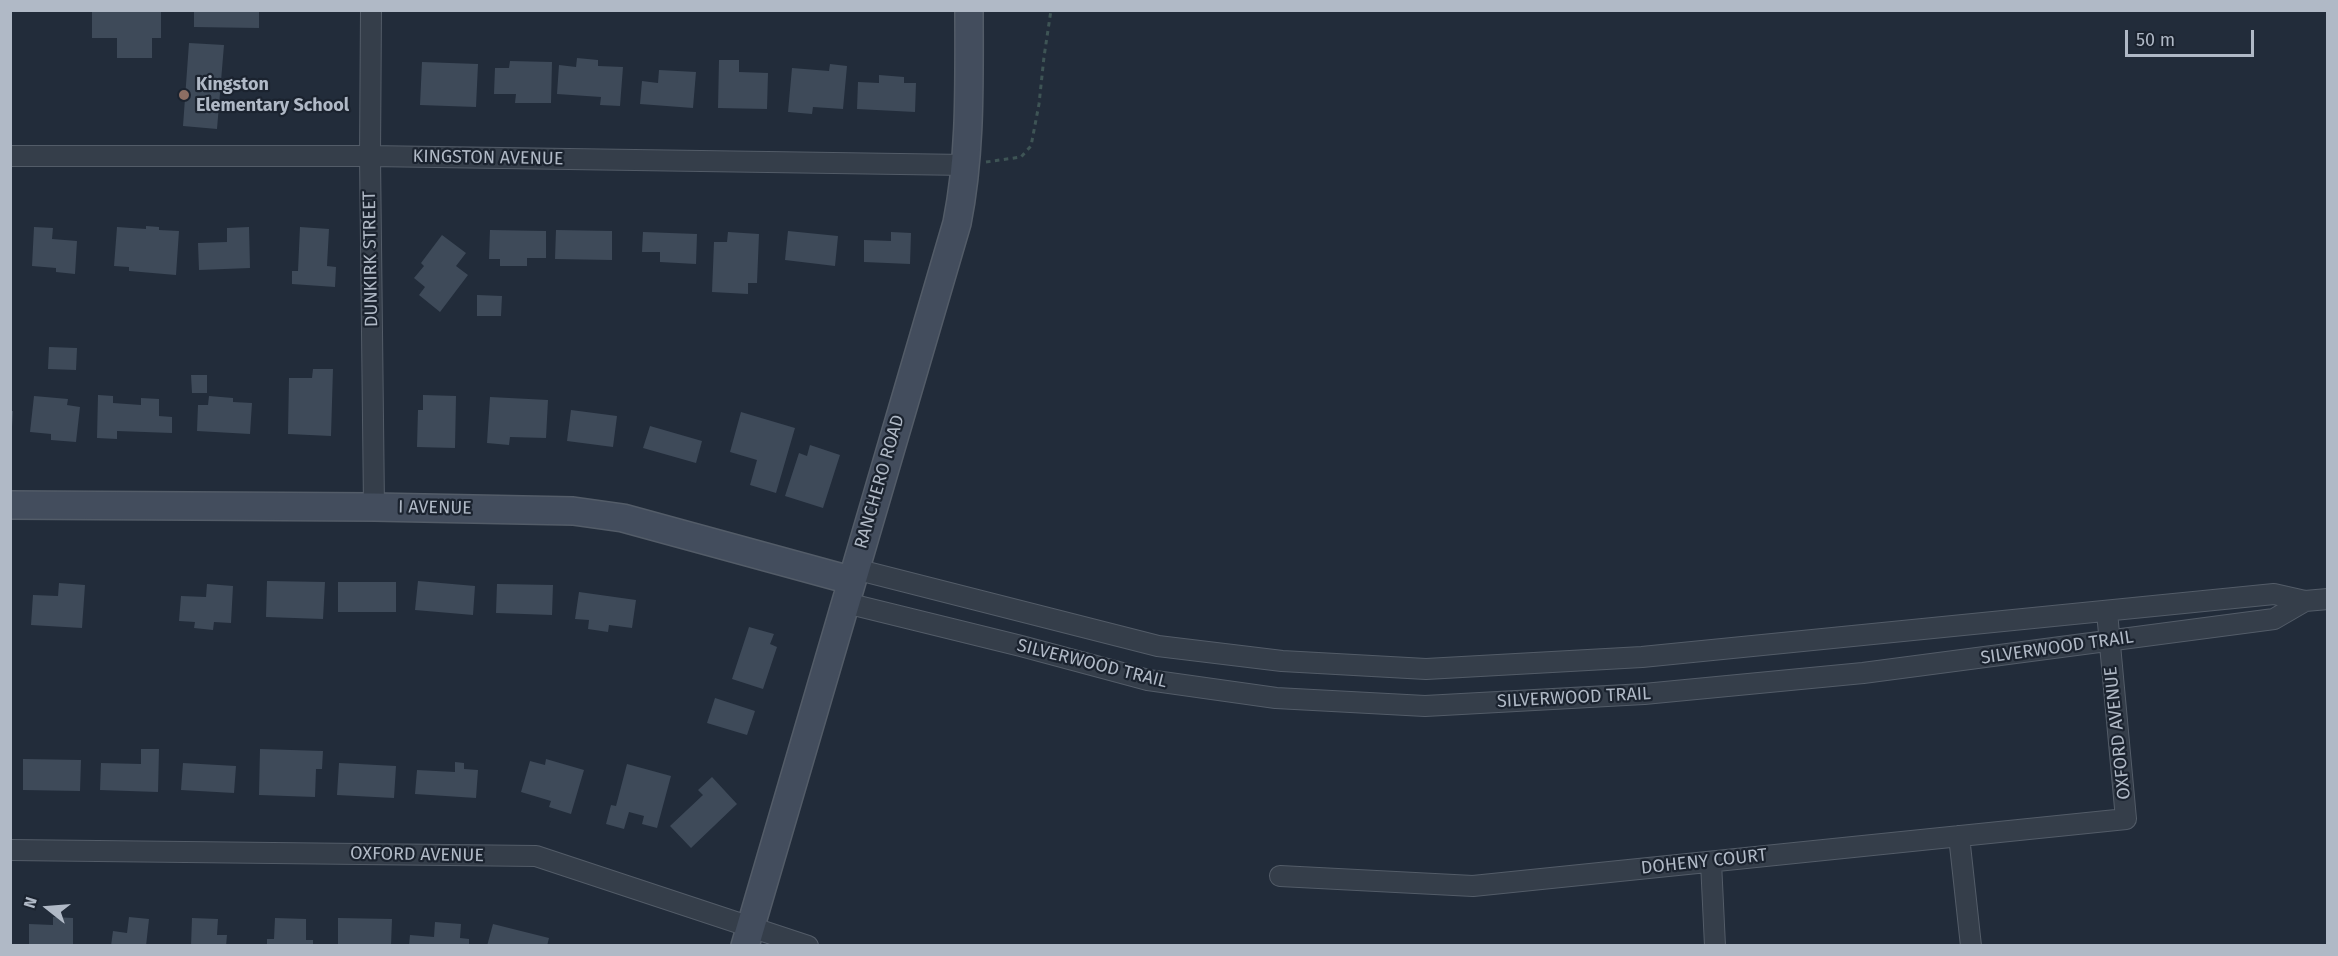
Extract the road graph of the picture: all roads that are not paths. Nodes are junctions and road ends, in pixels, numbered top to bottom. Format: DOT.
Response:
graph roads {
  1 [pos="371,10"];
  2 [pos="969,10"];
  3 [pos="10,156"];
  4 [pos="370,156"];
  5 [pos="966,165"];
  6 [pos="10,505"];
  7 [pos="374,507"];
  8 [pos="850,584"];
  9 [pos="2328,599"];
  10 [pos="2305,601"];
  11 [pos="2107,612"];
  12 [pos="2109,641"];
  13 [pos="2126,819"];
  14 [pos="1959,836"];
  15 [pos="10,850"];
  16 [pos="1711,862"];
  17 [pos="1280,876"];
  18 [pos="747,936"];
  19 [pos="808,945"];
  20 [pos="1715,945"];
  21 [pos="1971,945"];
  1 -- 4 [label="street, DUNKIRK STREET"];
  2 -- 5 [label="main road, RANCHERO ROAD"];
  3 -- 4 [label="street, KINGSTON AVENUE"];
  4 -- 5 [label="street, KINGSTON AVENUE"];
  4 -- 7 [label="street, DUNKIRK STREET"];
  5 -- 8 [label="main road, RANCHERO ROAD"];
  6 -- 7 [label="main road, I AVENUE"];
  7 -- 8 [label="main road, I AVENUE"];
  8 -- 11 [label="street, SILVERWOOD TRAIL"];
  8 -- 12 [label="street, SILVERWOOD TRAIL"];
  8 -- 18 [label="main road, RANCHERO ROAD"];
  9 -- 10 [label="street, SILVERWOOD TRAIL"];
  10 -- 11 [label="street, SILVERWOOD TRAIL"];
  10 -- 12 [label="street, SILVERWOOD TRAIL"];
  11 -- 12 [label="street, OXFORD AVENUE"];
  12 -- 13 [label="street, OXFORD AVENUE"];
  13 -- 14 [label="street, DOHENY COURT"];
  14 -- 16 [label="street, DOHENY COURT"];
  14 -- 21 [label="street"];
  15 -- 18 [label="street, OXFORD AVENUE"];
  16 -- 17 [label="street, DOHENY COURT"];
  16 -- 20 [label="street"];
  18 -- 19 [label="street, OXFORD AVENUE"];
}
